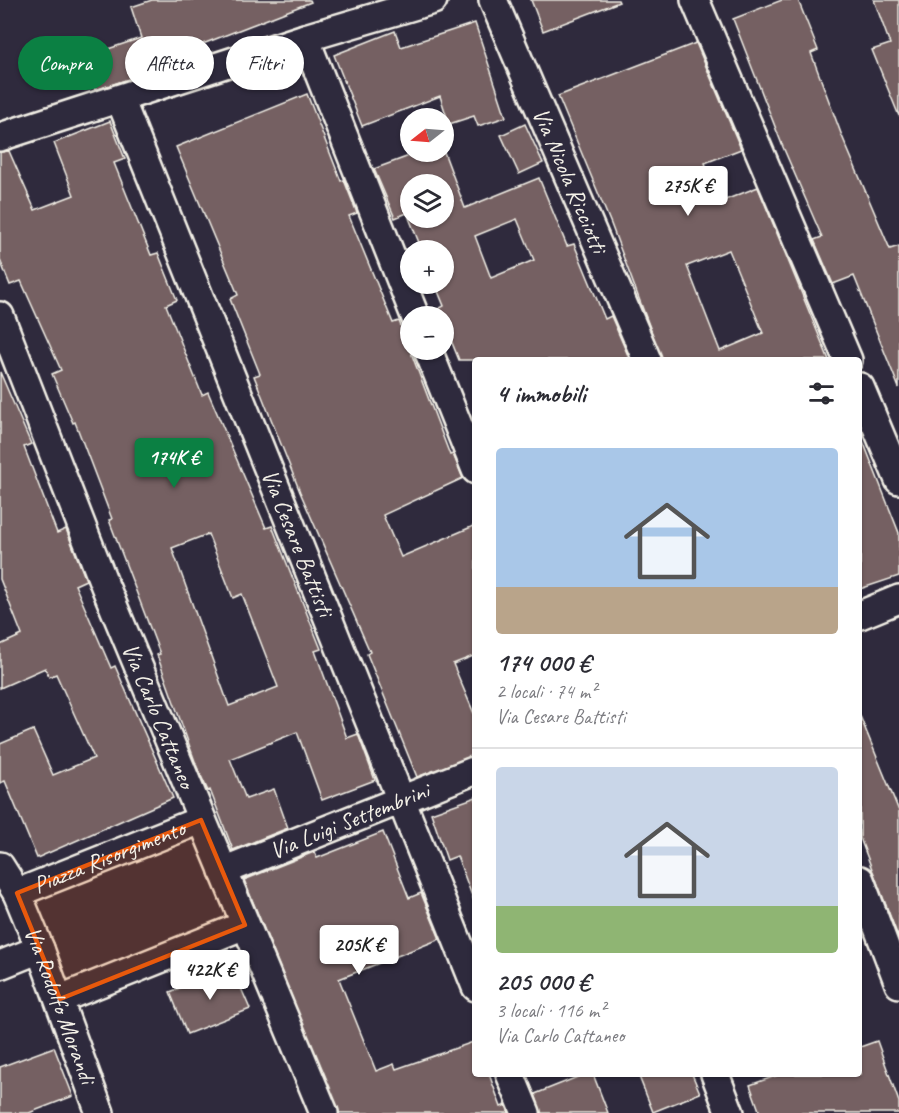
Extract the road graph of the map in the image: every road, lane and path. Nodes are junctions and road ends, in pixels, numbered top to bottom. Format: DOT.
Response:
graph roads {
  1 [pos="434,0"];
  2 [pos="493,0"];
  3 [pos="695,0"];
  4 [pos="305,38"];
  5 [pos="120,99"];
  6 [pos="0,137"];
  7 [pos="411,306"];
  8 [pos="0,317"];
  9 [pos="646,357"];
  10 [pos="847,357"];
  11 [pos="432,360"];
  12 [pos="862,392"];
  13 [pos="472,460"];
  14 [pos="899,480"];
  15 [pos="899,599"];
  16 [pos="862,614"];
  17 [pos="472,772"];
  18 [pos="401,800"];
  19 [pos="201,820"];
  20 [pos="0,866"];
  21 [pos="223,871"];
  22 [pos="862,885"];
  23 [pos="16,893"];
  24 [pos="245,925"];
  25 [pos="40,950"];
  26 [pos="0,965"];
  27 [pos="472,977"];
  28 [pos="899,984"];
  29 [pos="60,999"];
  30 [pos="511,1077"];
  31 [pos="716,1077"];
  32 [pos="100,1113"];
  33 [pos="324,1113"];
  34 [pos="526,1113"];
  35 [pos="730,1113"];
  1 -- 4 [label="street"];
  2 -- 9 [label="street, Via Nicola Ricciotti"];
  3 -- 10 [label="street"];
  4 -- 5 [label="street"];
  4 -- 7 [label="street"];
  5 -- 6 [label="street"];
  5 -- 18 [label="street, Via Cesare Battisti"];
  8 -- 19 [label="street, Via Carlo Cattaneo"];
  11 -- 13 [label="street"];
  12 -- 14 [label="street"];
  15 -- 16 [label="street"];
  17 -- 18 [label="street, Via Luigi Settembrini"];
  18 -- 21 [label="street, Via Luigi Settembrini"];
  18 -- 27 [label="street, Via Cesare Battisti"];
  19 -- 21 [label="street, Via Carlo Cattaneo"];
  19 -- 23 [label="street, Piazza Risorgimento"];
  20 -- 23 [label="street, Via Rodolfo Morandi"];
  21 -- 24 [label="street, Via Carlo Cattaneo"];
  22 -- 28 [label="street"];
  23 -- 25 [label="street, Via Rodolfo Morandi"];
  24 -- 29 [label="street"];
  24 -- 33 [label="street, Via Carlo Cattaneo"];
  25 -- 26 [label="street"];
  25 -- 29 [label="street, Via Rodolfo Morandi"];
  29 -- 32 [label="street, Via Rodolfo Morandi"];
  30 -- 34 [label="street"];
  31 -- 35 [label="street"];
}
